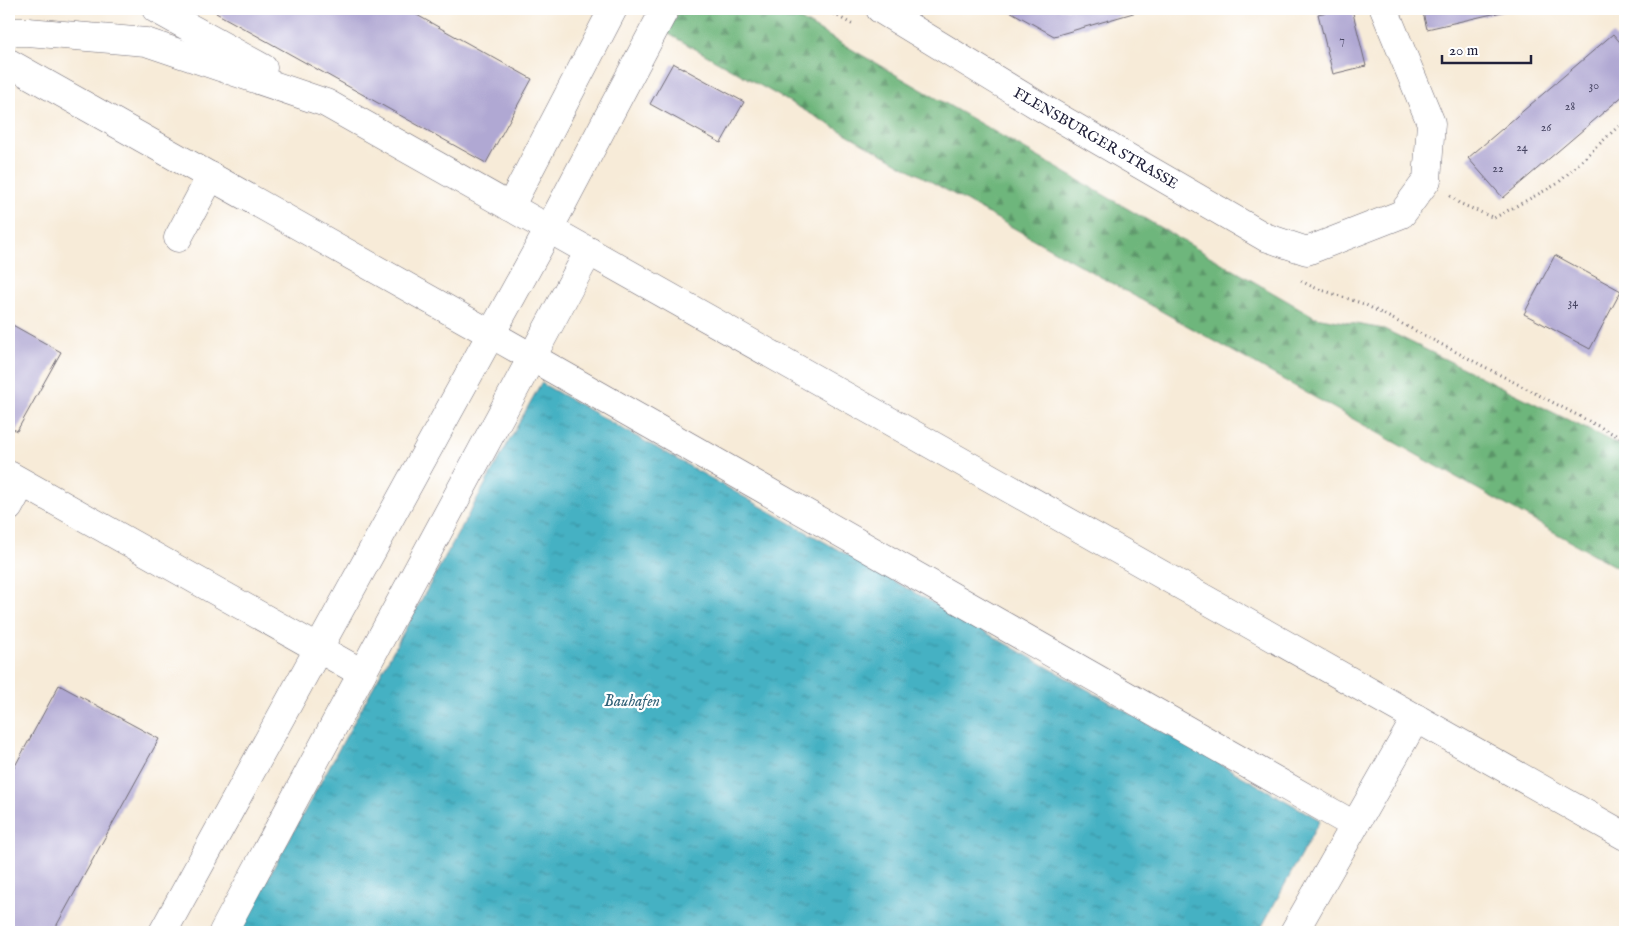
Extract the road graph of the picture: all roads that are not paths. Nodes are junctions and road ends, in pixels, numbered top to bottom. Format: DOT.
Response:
graph roads {
  1 [pos="156,9"];
  2 [pos="613,9"];
  3 [pos="880,9"];
  4 [pos="1384,9"];
  5 [pos="659,19"];
  6 [pos="9,32"];
  7 [pos="9,63"];
  8 [pos="326,103"];
  9 [pos="211,176"];
  10 [pos="510,207"];
  11 [pos="549,229"];
  12 [pos="178,238"];
  13 [pos="589,251"];
  14 [pos="491,334"];
  15 [pos="532,357"];
  16 [pos="15,479"];
  17 [pos="9,507"];
  18 [pos="318,648"];
  19 [pos="362,672"];
  20 [pos="1416,718"];
  21 [pos="1354,825"];
  22 [pos="1625,836"];
  23 [pos="163,932"];
  24 [pos="222,932"];
  25 [pos="1294,932"];
  1 -- 8 [label="street"];
  2 -- 10 [label="street"];
  3 -- 4 [label="street, FLENSBURGER STRASSE"];
  5 -- 11 [label="street"];
  6 -- 8 [label="street"];
  7 -- 9 [label="street"];
  8 -- 10 [label="street"];
  9 -- 12 [label="street"];
  9 -- 14 [label="street"];
  10 -- 11 [label="street"];
  11 -- 13 [label="street"];
  11 -- 14 [label="street"];
  13 -- 15 [label="street"];
  13 -- 20 [label="street"];
  14 -- 15 [label="street"];
  14 -- 18 [label="street"];
  15 -- 19 [label="street"];
  15 -- 21 [label="street"];
  16 -- 17 [label="street"];
  16 -- 18 [label="street"];
  18 -- 19 [label="street"];
  18 -- 23 [label="street"];
  19 -- 24 [label="street"];
  20 -- 21 [label="street"];
  20 -- 22 [label="street"];
  21 -- 25 [label="street"];
}
